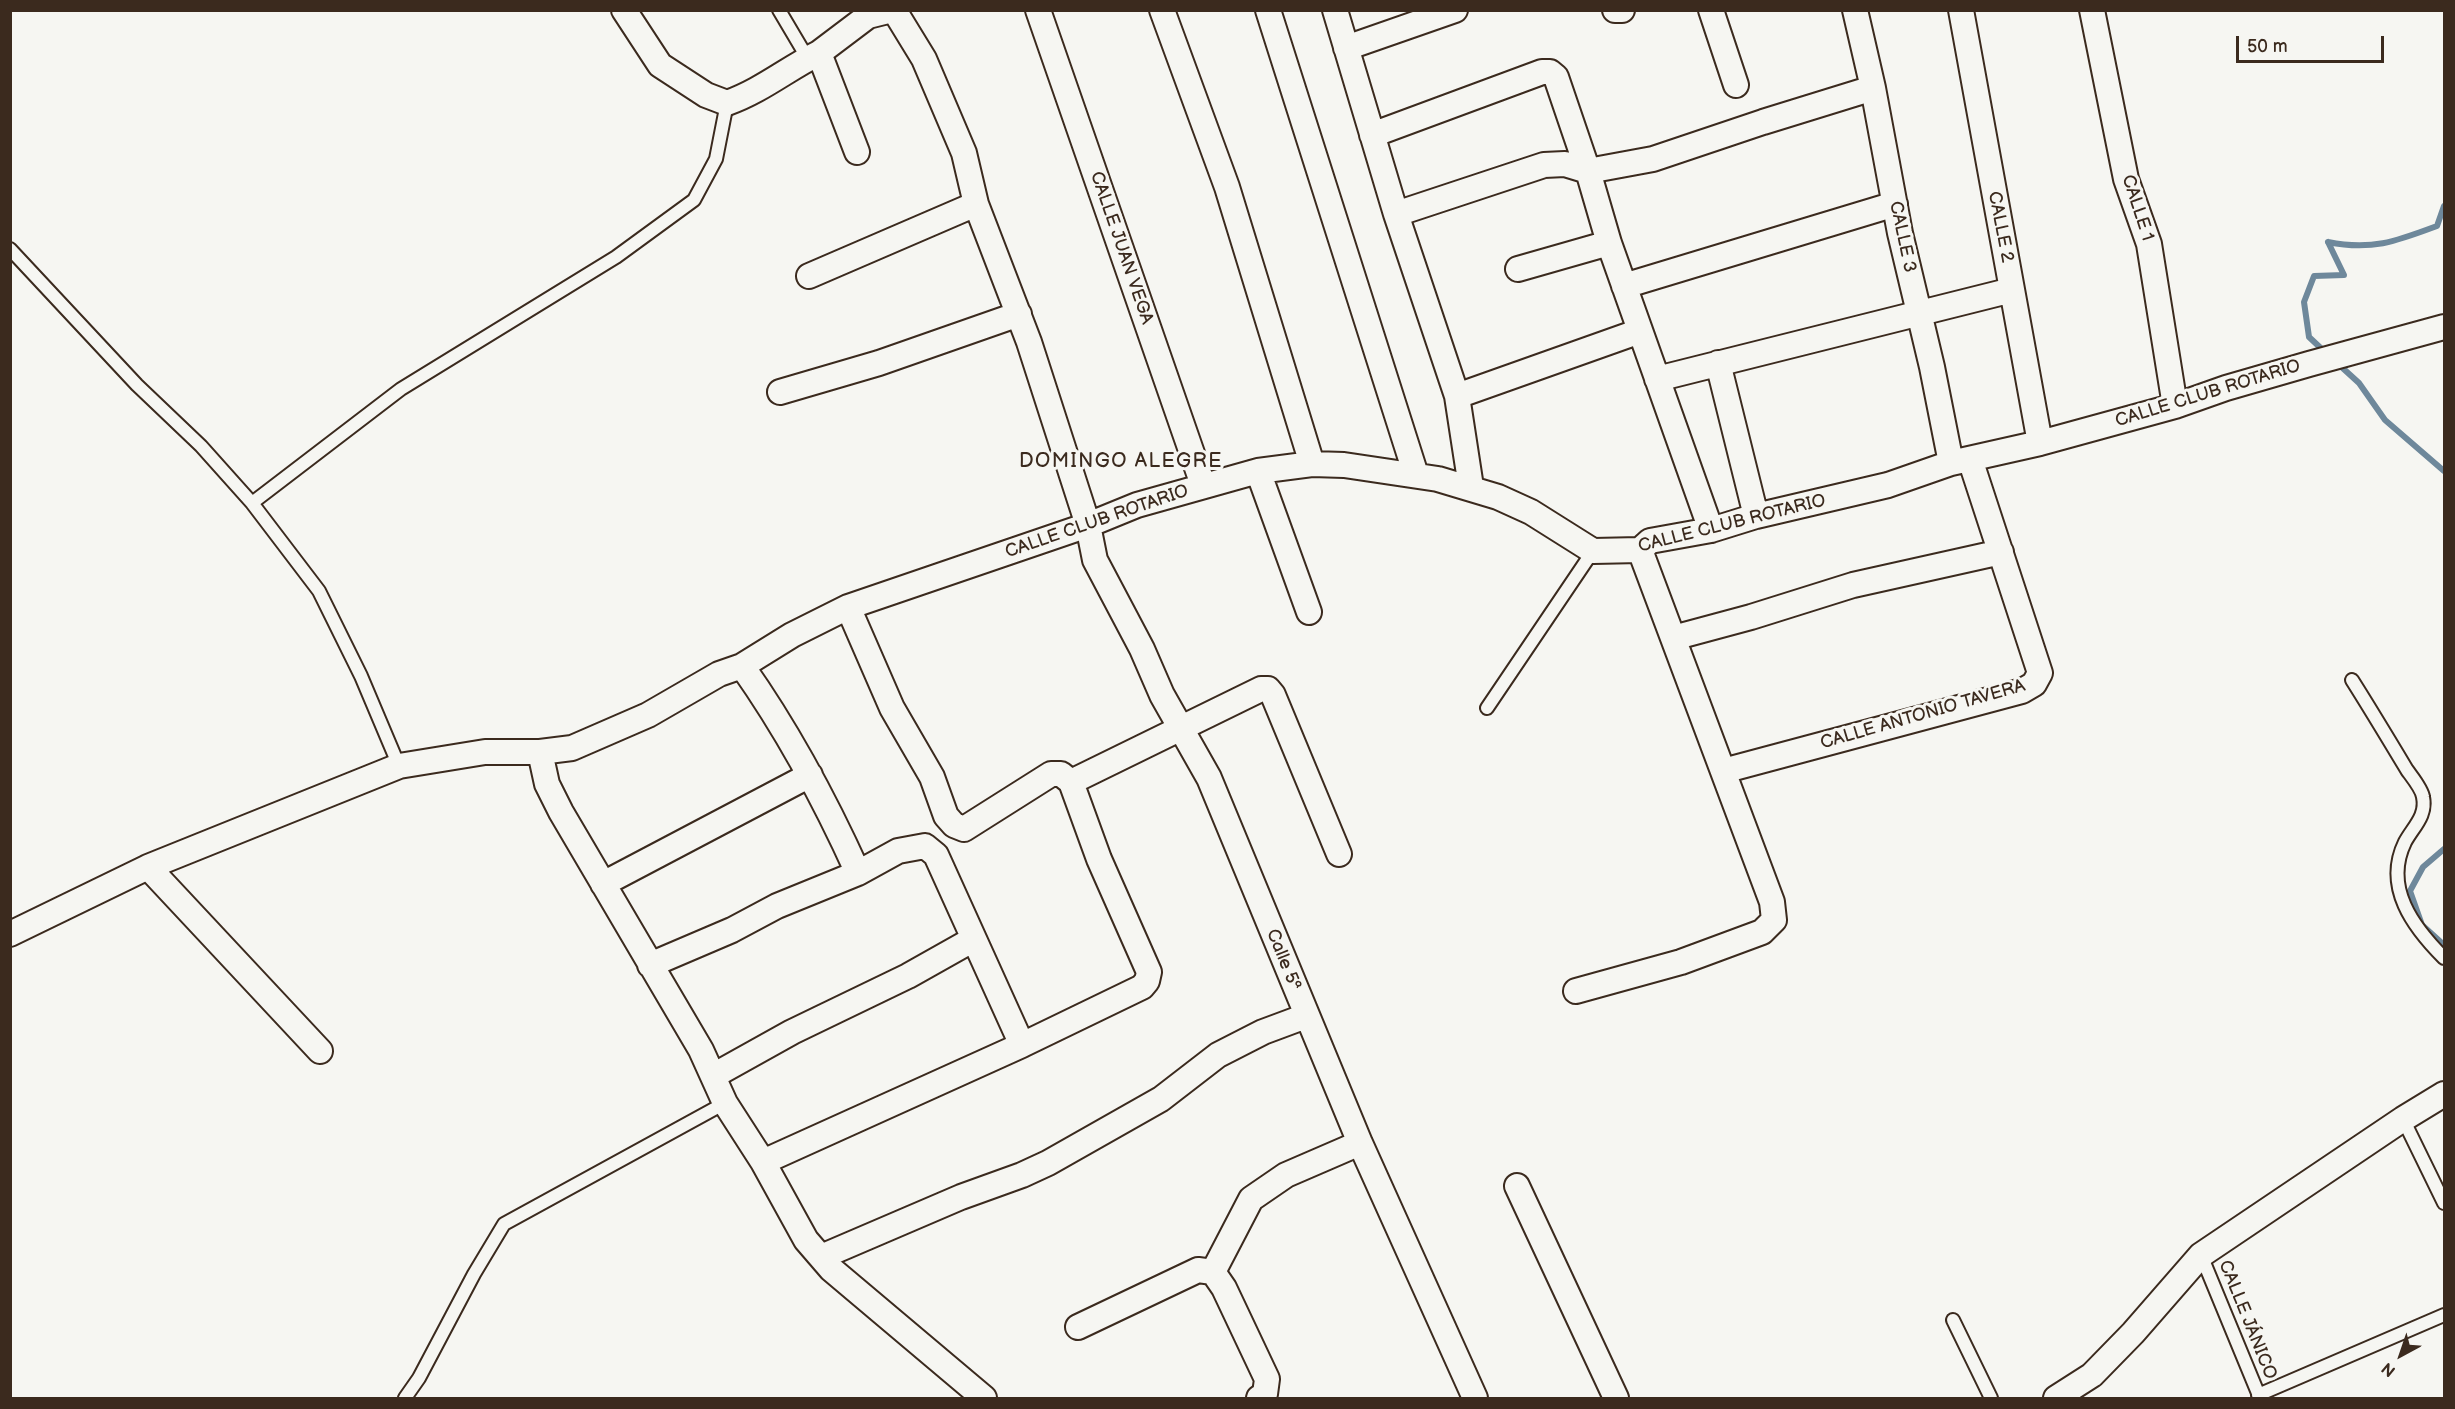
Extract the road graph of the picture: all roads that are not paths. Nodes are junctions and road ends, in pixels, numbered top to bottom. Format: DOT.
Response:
graph roads {
  1 [pos="624,10"];
  2 [pos="778,10"];
  3 [pos="893,10"];
  4 [pos="1038,10"];
  5 [pos="1162,10"];
  6 [pos="1268,10"];
  7 [pos="1335,10"];
  8 [pos="1455,10"];
  9 [pos="1615,10"];
  10 [pos="1622,10"];
  11 [pos="1711,10"];
  12 [pos="1855,10"];
  13 [pos="1960,10"];
  14 [pos="2092,10"];
  15 [pos="1346,48"];
  16 [pos="813,56"];
  17 [pos="1736,85"];
  18 [pos="1873,88"];
  19 [pos="727,103"];
  20 [pos="1372,135"];
  21 [pos="857,152"];
  22 [pos="1588,171"];
  23 [pos="976,204"];
  24 [pos="1895,204"];
  25 [pos="1396,214"];
  26 [pos="1609,243"];
  27 [pos="10,249"];
  28 [pos="1518,269"];
  29 [pos="808,276"];
  30 [pos="1624,286"];
  31 [pos="2012,290"];
  32 [pos="1919,312"];
  33 [pos="1019,314"];
  34 [pos="2445,327"];
  35 [pos="1640,332"];
  36 [pos="1718,363"];
  37 [pos="1657,379"];
  38 [pos="780,392"];
  39 [pos="1457,396"];
  40 [pos="2175,406"];
  41 [pos="2040,443"];
  42 [pos="1961,461"];
  43 [pos="1312,464"];
  44 [pos="1258,471"];
  45 [pos="1416,475"];
  46 [pos="1203,485"];
  47 [pos="1471,487"];
  48 [pos="252,503"];
  49 [pos="1756,516"];
  50 [pos="1088,525"];
  51 [pos="1711,530"];
  52 [pos="1640,550"];
  53 [pos="1593,551"];
  54 [pos="2001,552"];
  55 [pos="848,607"];
  56 [pos="1309,612"];
  57 [pos="1673,638"];
  58 [pos="741,666"];
  59 [pos="2352,680"];
  60 [pos="1487,708"];
  61 [pos="1181,729"];
  62 [pos="540,752"];
  63 [pos="399,766"];
  64 [pos="1723,771"];
  65 [pos="810,775"];
  66 [pos="1071,782"];
  67 [pos="954,825"];
  68 [pos="925,846"];
  69 [pos="1339,854"];
  70 [pos="148,867"];
  71 [pos="858,873"];
  72 [pos="603,884"];
  73 [pos="10,934"];
  74 [pos="972,940"];
  75 [pos="2445,958"];
  76 [pos="650,965"];
  77 [pos="1576,991"];
  78 [pos="1306,1016"];
  79 [pos="1022,1045"];
  80 [pos="320,1051"];
  81 [pos="712,1076"];
  82 [pos="2445,1094"];
  83 [pos="725,1103"];
  84 [pos="2403,1119"];
  85 [pos="1360,1143"];
  86 [pos="763,1162"];
  87 [pos="1517,1186"];
  88 [pos="2441,1187"];
  89 [pos="2445,1203"];
  90 [pos="2201,1255"];
  91 [pos="820,1257"];
  92 [pos="1213,1272"];
  93 [pos="2445,1315"];
  94 [pos="1953,1320"];
  95 [pos="1078,1326"];
  96 [pos="2259,1396"];
  97 [pos="405,1398"];
  98 [pos="984,1398"];
  99 [pos="1259,1398"];
  100 [pos="1475,1398"];
  101 [pos="1616,1398"];
  102 [pos="1991,1398"];
  103 [pos="2056,1398"];
  1 -- 19 [label="street"];
  2 -- 16 [label="lane"];
  3 -- 16 [label="street"];
  3 -- 23 [label="street, Calle 5ª"];
  4 -- 46 [label="street, CALLE JUAN VEGA"];
  5 -- 43 [label="street"];
  6 -- 45 [label="street"];
  7 -- 15 [label="street"];
  8 -- 15 [label="street"];
  9 -- 10 [label="street"];
  11 -- 17 [label="street"];
  12 -- 18 [label="street, CALLE 3"];
  13 -- 31 [label="street, CALLE 2"];
  14 -- 40 [label="street, CALLE 1"];
  15 -- 20 [label="street"];
  16 -- 19 [label="street"];
  16 -- 21 [label="street"];
  18 -- 22 [label="street"];
  18 -- 24 [label="street, CALLE 3"];
  19 -- 48 [label="lane"];
  20 -- 22 [label="street"];
  20 -- 25 [label="street"];
  22 -- 25 [label="street"];
  22 -- 26 [label="street"];
  23 -- 29 [label="street"];
  23 -- 33 [label="street, Calle 5ª"];
  24 -- 30 [label="street"];
  24 -- 32 [label="street, CALLE 3"];
  25 -- 39 [label="street"];
  26 -- 28 [label="street"];
  26 -- 30 [label="street"];
  27 -- 48 [label="lane"];
  30 -- 35 [label="street"];
  31 -- 32 [label="street"];
  31 -- 41 [label="street, CALLE 2"];
  32 -- 36 [label="street"];
  32 -- 42 [label="street, CALLE 3"];
  33 -- 38 [label="street"];
  33 -- 50 [label="street, Calle 5ª"];
  34 -- 40 [label="street, CALLE CLUB ROTARIO"];
  35 -- 37 [label="street"];
  35 -- 39 [label="street"];
  36 -- 37 [label="street"];
  36 -- 49 [label="street"];
  37 -- 51 [label="street"];
  39 -- 47 [label="street"];
  40 -- 41 [label="street, CALLE CLUB ROTARIO"];
  41 -- 42 [label="street, CALLE CLUB ROTARIO"];
  42 -- 49 [label="street, CALLE CLUB ROTARIO"];
  42 -- 54 [label="street, CALLE ANTONIO TAVERA"];
  43 -- 44 [label="street, CALLE CLUB ROTARIO"];
  43 -- 45 [label="street, CALLE CLUB ROTARIO"];
  44 -- 46 [label="street, CALLE CLUB ROTARIO"];
  44 -- 56 [label="street"];
  45 -- 47 [label="street, CALLE CLUB ROTARIO"];
  46 -- 50 [label="street, CALLE CLUB ROTARIO"];
  47 -- 53 [label="street, CALLE CLUB ROTARIO"];
  48 -- 63 [label="lane"];
  49 -- 51 [label="street, CALLE CLUB ROTARIO"];
  50 -- 55 [label="street, CALLE CLUB ROTARIO"];
  50 -- 61 [label="street, Calle 5ª"];
  51 -- 52 [label="street, CALLE CLUB ROTARIO"];
  52 -- 53 [label="street, CALLE CLUB ROTARIO"];
  52 -- 57 [label="street"];
  53 -- 60 [label="lane"];
  54 -- 57 [label="street"];
  54 -- 64 [label="street, CALLE ANTONIO TAVERA"];
  55 -- 58 [label="street, CALLE CLUB ROTARIO"];
  55 -- 67 [label="street"];
  57 -- 64 [label="street"];
  58 -- 62 [label="street, CALLE CLUB ROTARIO"];
  58 -- 65 [label="street"];
  59 -- 75 [label="lane"];
  61 -- 66 [label="street"];
  61 -- 69 [label="street"];
  61 -- 78 [label="street, Calle 5ª"];
  62 -- 63 [label="street, CALLE CLUB ROTARIO"];
  62 -- 72 [label="street"];
  63 -- 70 [label="street, CALLE CLUB ROTARIO"];
  64 -- 77 [label="street"];
  65 -- 71 [label="street"];
  65 -- 72 [label="street"];
  66 -- 67 [label="street"];
  66 -- 79 [label="street"];
  67 -- 68 [label="street"];
  68 -- 71 [label="street"];
  68 -- 74 [label="street"];
  70 -- 73 [label="street, CALLE CLUB ROTARIO"];
  70 -- 80 [label="street"];
  71 -- 76 [label="street"];
  72 -- 76 [label="street"];
  74 -- 79 [label="street"];
  74 -- 81 [label="street"];
  76 -- 81 [label="street"];
  78 -- 85 [label="street, Calle 5ª"];
  78 -- 91 [label="street"];
  79 -- 86 [label="street"];
  81 -- 83 [label="street"];
  82 -- 84 [label="street"];
  83 -- 86 [label="street"];
  83 -- 97 [label="lane"];
  84 -- 88 [label="lane"];
  84 -- 90 [label="street"];
  85 -- 92 [label="street"];
  85 -- 100 [label="street, Calle 5ª"];
  86 -- 91 [label="street"];
  87 -- 101 [label="street"];
  88 -- 89 [label="lane"];
  90 -- 96 [label="lane, CALLE JÁNICO"];
  90 -- 103 [label="street"];
  91 -- 98 [label="street"];
  92 -- 95 [label="street"];
  92 -- 99 [label="street"];
  93 -- 96 [label="lane"];
  94 -- 102 [label="lane"];
}
